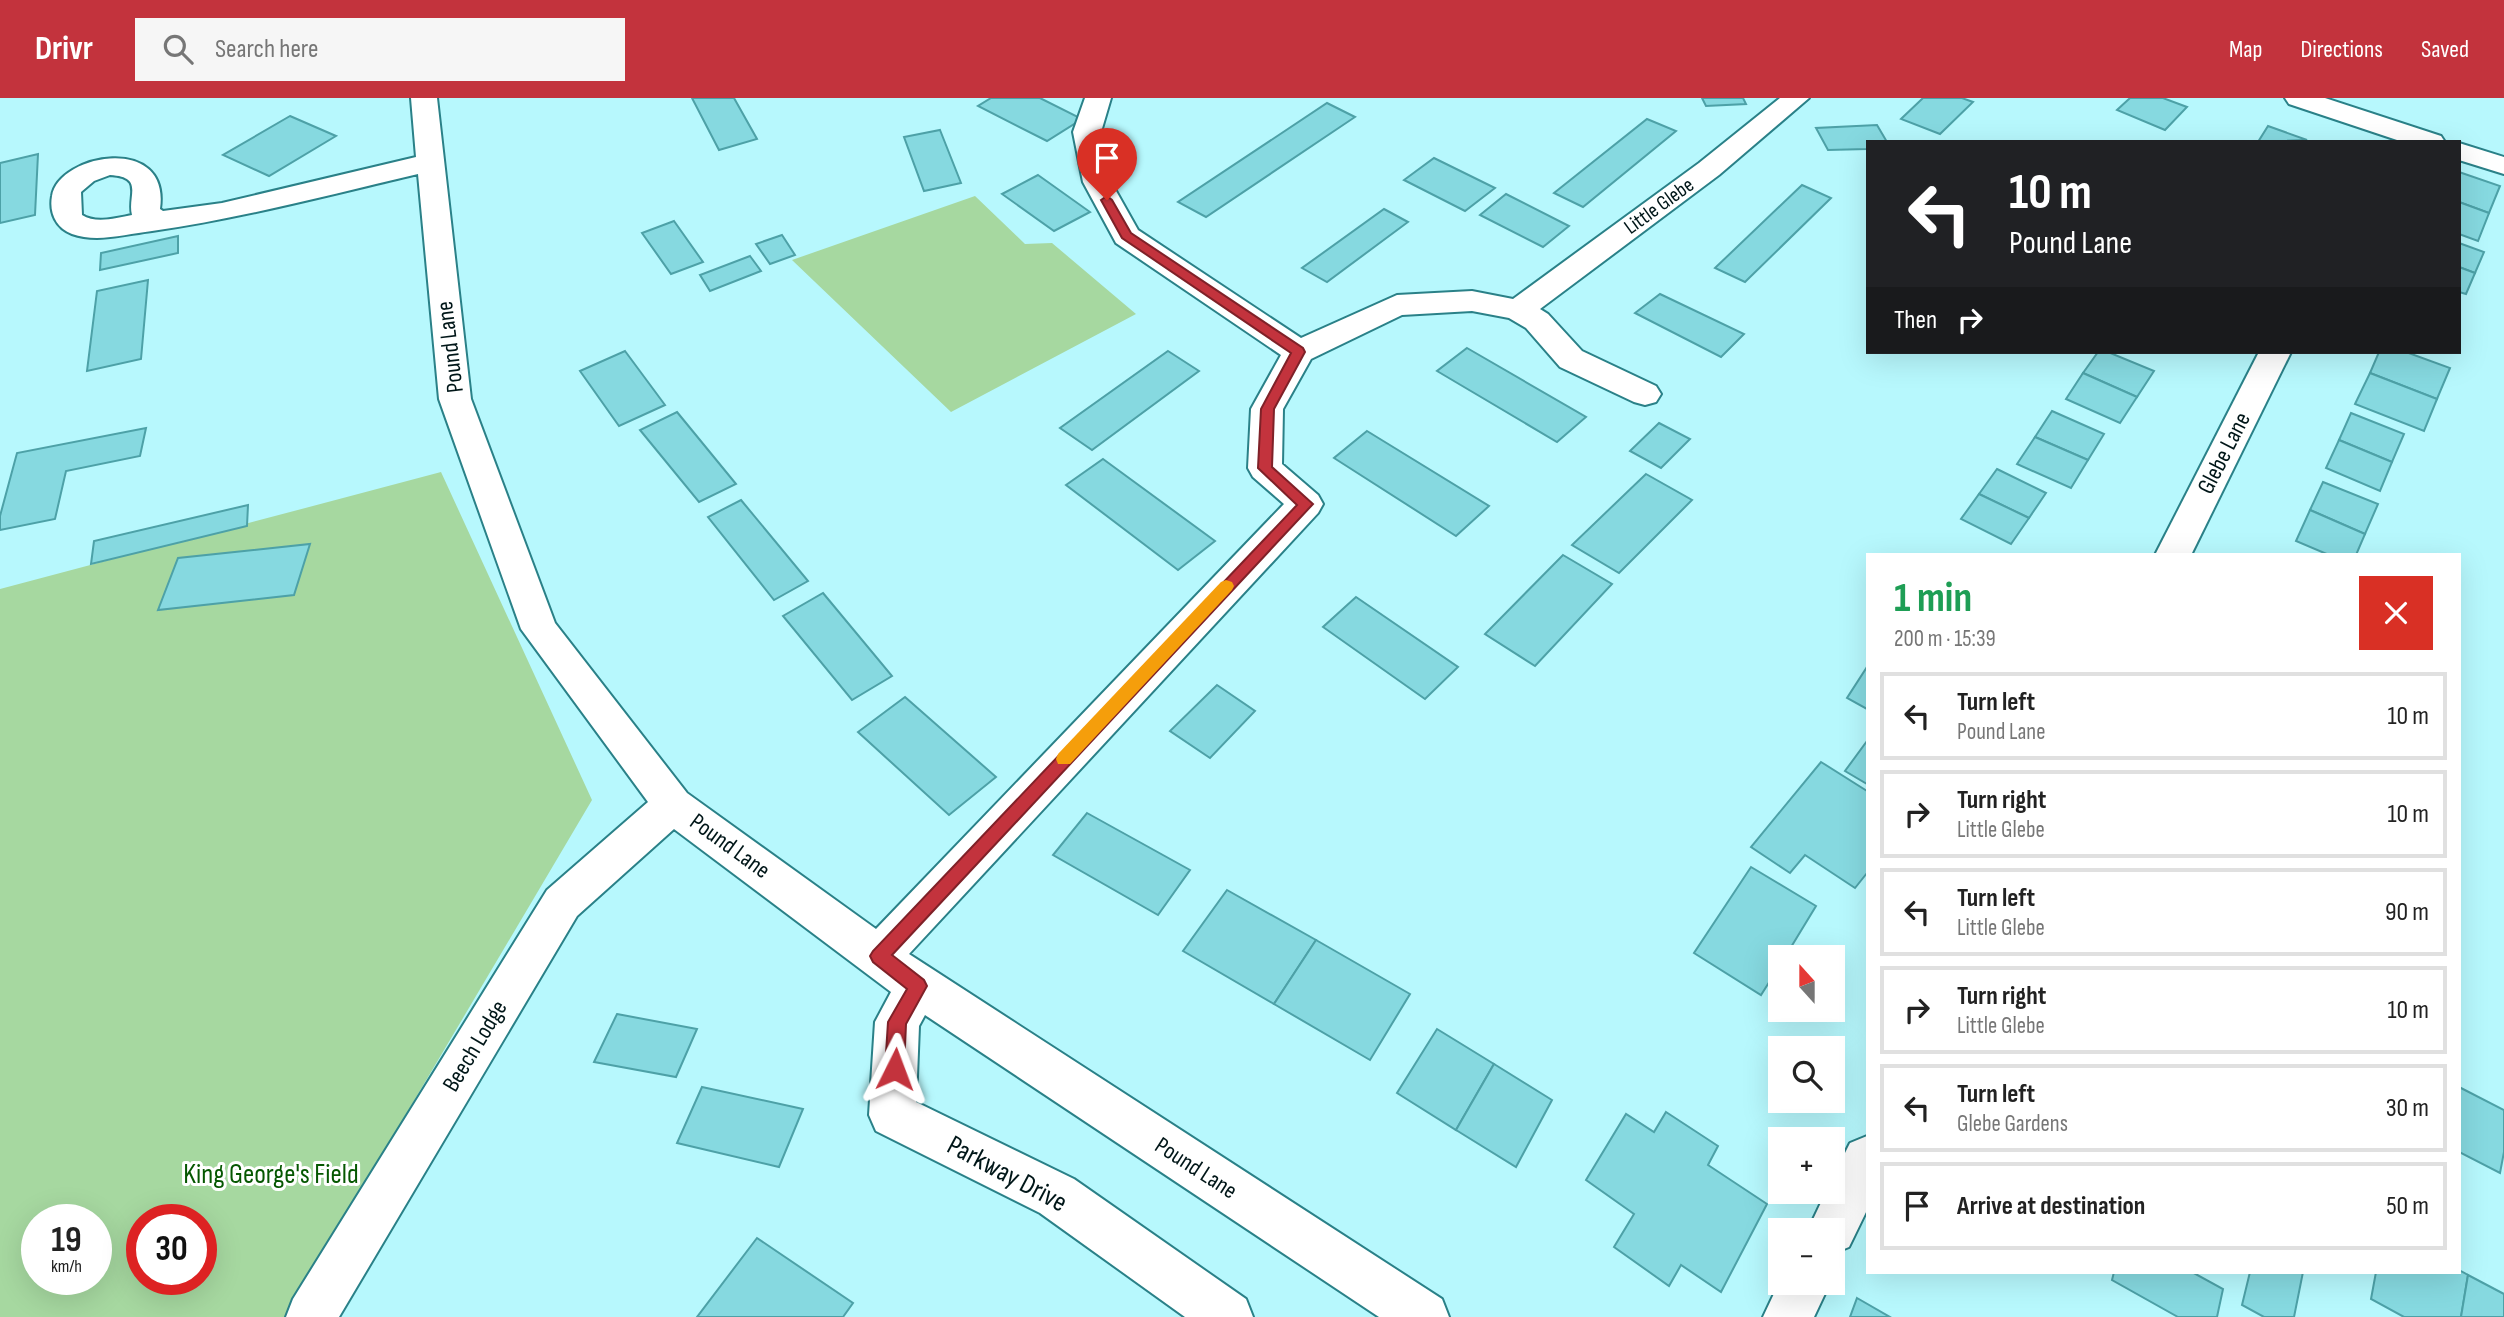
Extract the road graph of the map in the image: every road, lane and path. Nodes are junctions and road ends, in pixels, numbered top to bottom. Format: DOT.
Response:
graph roads {
  1 [pos="424,98"];
  2 [pos="1098,98"];
  3 [pos="1796,98"];
  4 [pos="2298,98"];
  5 [pos="2385,135"];
  6 [pos="2418,140"];
  7 [pos="2461,152"];
  8 [pos="431,162"];
  9 [pos="2504,166"];
  10 [pos="158,221"];
  11 [pos="1518,310"];
  12 [pos="1299,352"];
  13 [pos="2274,354"];
  14 [pos="1645,394"];
  15 [pos="2174,553"];
  16 [pos="673,805"];
  17 [pos="879,956"];
  18 [pos="918,986"];
  19 [pos="1866,1162"];
  20 [pos="1838,1218"];
  21 [pos="1799,1295"];
  22 [pos="311,1317"];
  23 [pos="1228,1317"];
  24 [pos="1424,1317"];
  25 [pos="1788,1317"];
  1 -- 8 [label="street, Pound Lane"];
  2 -- 12 [label="street"];
  3 -- 11 [label="street, Little Glebe"];
  4 -- 5 [label="street"];
  5 -- 6 [label="street"];
  7 -- 9 [label="street"];
  8 -- 10 [label="street"];
  8 -- 16 [label="street, Pound Lane"];
  11 -- 12 [label="street"];
  11 -- 14 [label="street"];
  12 -- 17 [label="street"];
  13 -- 15 [label="street, Glebe Lane"];
  16 -- 17 [label="street, Pound Lane"];
  16 -- 22 [label="street, Beech Lodge"];
  17 -- 18 [label="street, Pound Lane"];
  18 -- 23 [label="street, Parkway Drive"];
  18 -- 24 [label="street, Pound Lane"];
  19 -- 20 [label="street"];
  21 -- 25 [label="street"];
}
